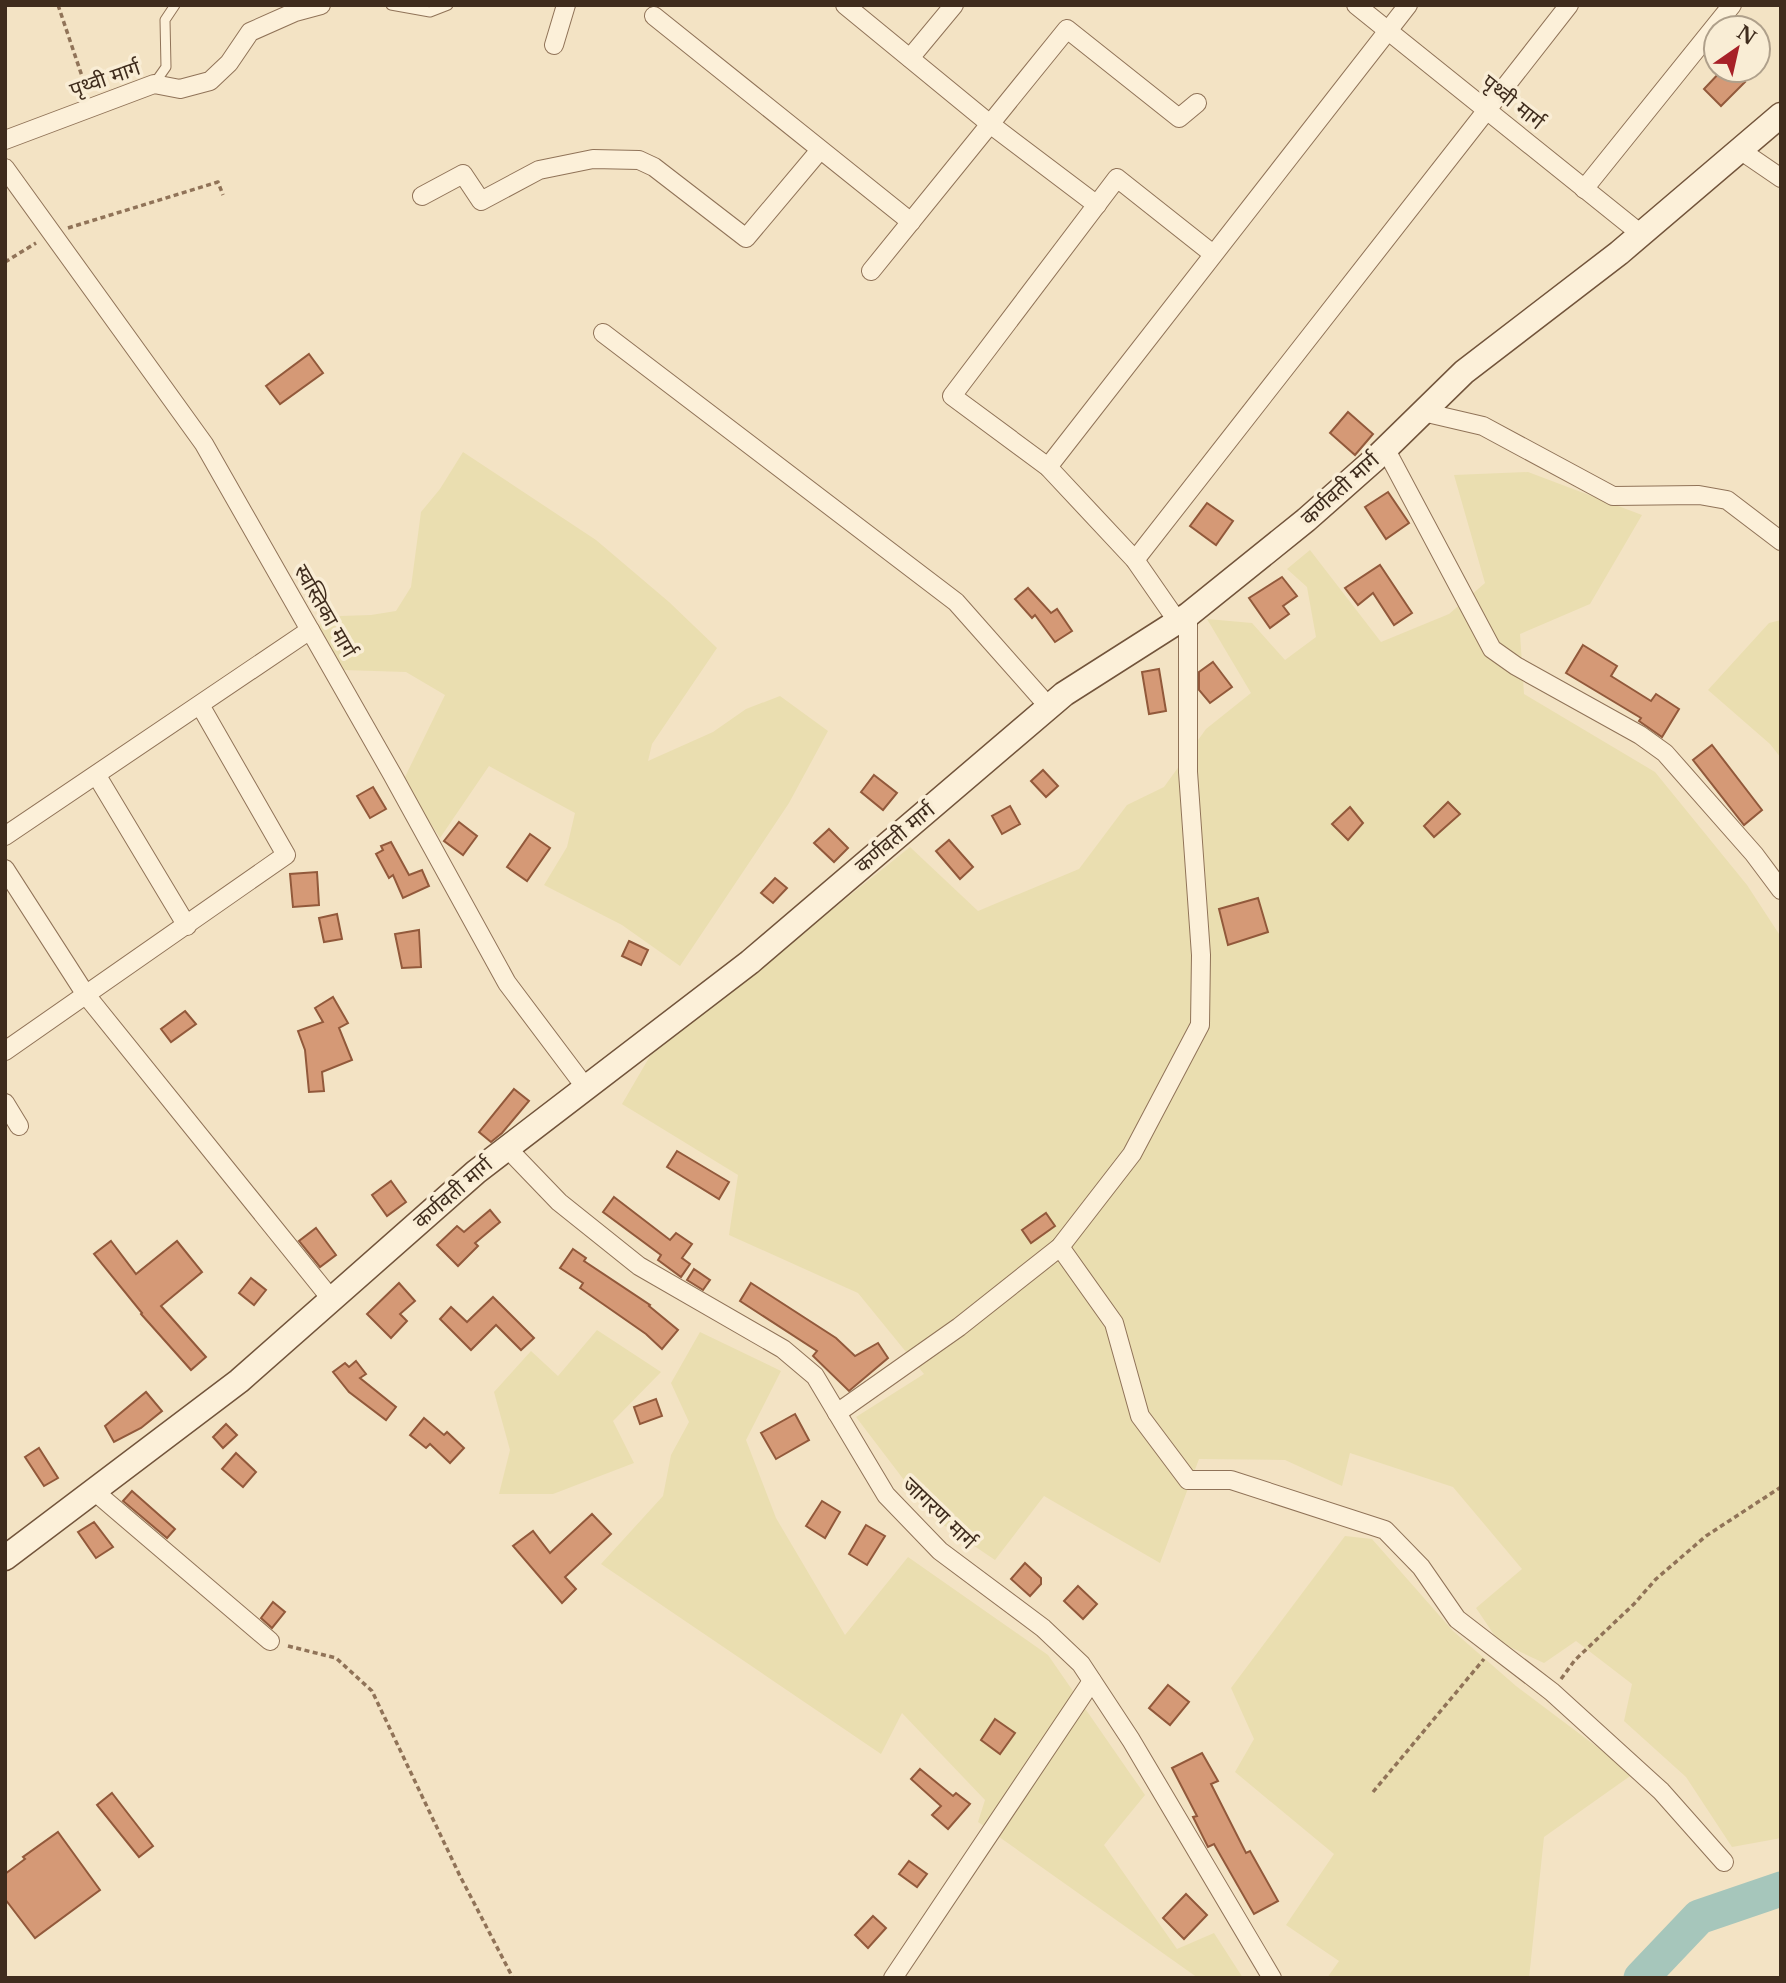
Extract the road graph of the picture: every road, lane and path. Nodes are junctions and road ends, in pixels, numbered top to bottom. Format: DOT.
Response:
graph roads {
  1 [pos="58,5"];
  2 [pos="175,5"];
  3 [pos="321,5"];
  4 [pos="391,5"];
  5 [pos="448,5"];
  6 [pos="566,5"];
  7 [pos="845,5"];
  8 [pos="954,5"];
  9 [pos="1356,5"];
  10 [pos="1408,5"];
  11 [pos="1569,5"];
  12 [pos="1732,5"];
  13 [pos="654,16"];
  14 [pos="1388,31"];
  15 [pos="554,45"];
  16 [pos="910,58"];
  17 [pos="154,84"];
  18 [pos="1198,103"];
  19 [pos="93,106"];
  20 [pos="1486,110"];
  21 [pos="1781,115"];
  22 [pos="990,124"];
  23 [pos="5,140"];
  24 [pos="820,150"];
  25 [pos="1740,150"];
  26 [pos="5,169"];
  27 [pos="1781,178"];
  28 [pos="1584,189"];
  29 [pos="223,195"];
  30 [pos="422,195"];
  31 [pos="1097,205"];
  32 [pos="911,222"];
  33 [pos="52,233"];
  34 [pos="1641,234"];
  35 [pos="1213,254"];
  36 [pos="5,262"];
  37 [pos="871,271"];
  38 [pos="603,333"];
  39 [pos="1423,412"];
  40 [pos="1385,448"];
  41 [pos="1048,467"];
  42 [pos="1781,541"];
  43 [pos="1135,560"];
  44 [pos="1183,619"];
  45 [pos="310,630"];
  46 [pos="200,705"];
  47 [pos="1049,707"];
  48 [pos="97,776"];
  49 [pos="5,836"];
  50 [pos="5,869"];
  51 [pos="1781,890"];
  52 [pos="187,926"];
  53 [pos="86,995"];
  54 [pos="5,1051"];
  55 [pos="586,1088"];
  56 [pos="5,1103"];
  57 [pos="19,1126"];
  58 [pos="507,1148"];
  59 [pos="1059,1247"];
  60 [pos="332,1300"];
  61 [pos="837,1413"];
  62 [pos="1781,1487"];
  63 [pos="94,1491"];
  64 [pos="10,1551"];
  65 [pos="270,1641"];
  66 [pos="1493,1648"];
  67 [pos="1092,1681"];
  68 [pos="1552,1692"];
  69 [pos="1373,1792"];
  70 [pos="1724,1862"];
  71 [pos="513,1978"];
  72 [pos="893,1978"];
  73 [pos="1272,1978"];
  1 -- 19 [label="path"];
  2 -- 17 [label="lane"];
  3 -- 17 [label="street, पृथ्वी मार्ग"];
  4 -- 5 [label="lane"];
  6 -- 15 [label="street"];
  7 -- 16 [label="street"];
  8 -- 16 [label="street"];
  9 -- 14 [label="street, पृथ्वी मार्ग"];
  10 -- 14 [label="street"];
  11 -- 20 [label="street"];
  12 -- 28 [label="street"];
  13 -- 24 [label="street"];
  14 -- 20 [label="street, पृथ्वी मार्ग"];
  14 -- 35 [label="street"];
  16 -- 22 [label="street"];
  17 -- 19 [label="street, पृथ्वी मार्ग"];
  18 -- 22 [label="street"];
  19 -- 23 [label="street, पृथ्वी मार्ग"];
  20 -- 28 [label="street, पृथ्वी मार्ग"];
  20 -- 43 [label="street"];
  21 -- 25 [label="main road, कर्णवती मार्ग"];
  22 -- 31 [label="street"];
  22 -- 32 [label="street"];
  24 -- 30 [label="street"];
  24 -- 32 [label="street"];
  25 -- 27 [label="street"];
  25 -- 34 [label="main road, कर्णवती मार्ग"];
  26 -- 33 [label="street, स्वस्तिका मार्ग"];
  28 -- 34 [label="street, पृथ्वी मार्ग"];
  29 -- 33 [label="path"];
  31 -- 35 [label="street"];
  31 -- 41 [label="street"];
  32 -- 37 [label="street"];
  33 -- 36 [label="path"];
  33 -- 45 [label="street, स्वस्तिका मार्ग"];
  34 -- 39 [label="main road, कर्णवती मार्ग"];
  35 -- 41 [label="street"];
  38 -- 47 [label="street"];
  39 -- 40 [label="main road, कर्णवती मार्ग"];
  39 -- 42 [label="street"];
  40 -- 44 [label="main road, कर्णवती मार्ग"];
  40 -- 51 [label="street"];
  41 -- 43 [label="street"];
  43 -- 44 [label="street"];
  44 -- 47 [label="main road, कर्णवती मार्ग"];
  44 -- 59 [label="street"];
  45 -- 46 [label="street"];
  45 -- 55 [label="street, स्वस्तिका मार्ग"];
  46 -- 48 [label="street"];
  46 -- 52 [label="street"];
  47 -- 55 [label="main road, कर्णवती मार्ग"];
  48 -- 49 [label="street"];
  48 -- 52 [label="street"];
  50 -- 53 [label="street"];
  52 -- 53 [label="street"];
  53 -- 54 [label="street"];
  53 -- 60 [label="street"];
  55 -- 58 [label="main road, कर्णवती मार्ग"];
  56 -- 57 [label="street"];
  58 -- 60 [label="main road, कर्णवती मार्ग"];
  58 -- 61 [label="street, जागरण मार्ग"];
  59 -- 61 [label="street"];
  59 -- 66 [label="street"];
  60 -- 63 [label="main road, कर्णवती मार्ग"];
  61 -- 67 [label="street, जागरण मार्ग"];
  62 -- 68 [label="path"];
  63 -- 64 [label="main road, कर्णवती मार्ग"];
  63 -- 65 [label="street"];
  65 -- 71 [label="path"];
  66 -- 68 [label="street"];
  66 -- 69 [label="path"];
  67 -- 72 [label="street"];
  67 -- 73 [label="street, जागरण मार्ग"];
  68 -- 70 [label="street"];
}
